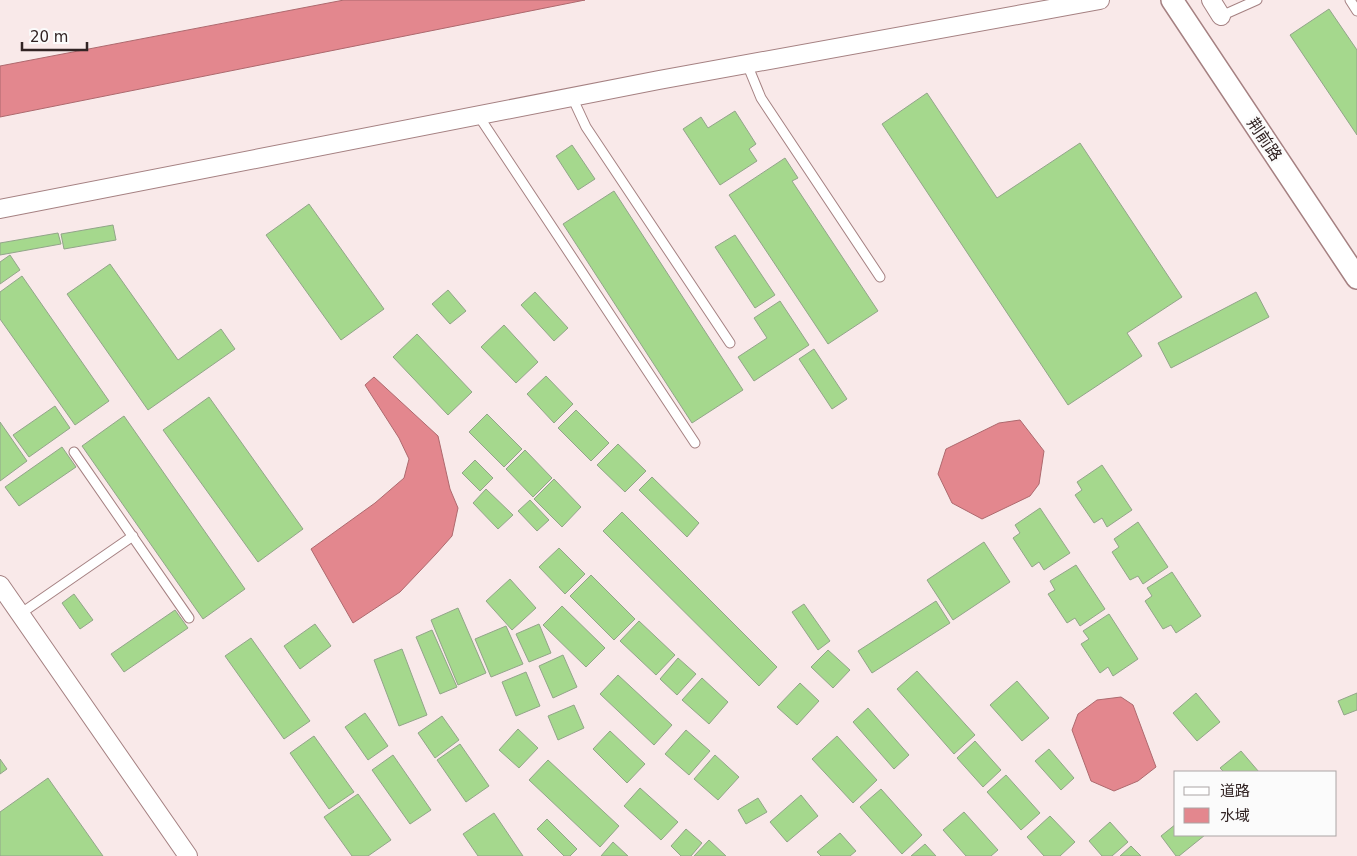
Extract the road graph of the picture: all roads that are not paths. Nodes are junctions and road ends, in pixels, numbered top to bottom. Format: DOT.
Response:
graph roads {
  1 [pos="1100,0"];
  2 [pos="1172,0"];
  3 [pos="1211,0"];
  4 [pos="1257,0"];
  5 [pos="1350,0"];
  6 [pos="1357,11"];
  7 [pos="1220,16"];
  8 [pos="747,64"];
  9 [pos="572,97"];
  10 [pos="478,115"];
  11 [pos="0,209"];
  12 [pos="880,277"];
  13 [pos="1357,278"];
  14 [pos="730,343"];
  15 [pos="695,444"];
  16 [pos="74,452"];
  17 [pos="133,536"];
  18 [pos="0,585"];
  19 [pos="20,614"];
  20 [pos="189,618"];
  21 [pos="188,856"];
  1 -- 8 [label="street"];
  2 -- 13 [label="street, 荆前路"];
  3 -- 7 [label="street"];
  4 -- 7 [label="lane"];
  5 -- 6 [label="lane"];
  8 -- 9 [label="street"];
  8 -- 12 [label="lane"];
  9 -- 10 [label="street"];
  9 -- 14 [label="lane"];
  10 -- 11 [label="street"];
  10 -- 15 [label="lane"];
  16 -- 17 [label="lane"];
  17 -- 19 [label="lane"];
  17 -- 20 [label="lane"];
  18 -- 19 [label="street"];
  19 -- 21 [label="street"];
}
